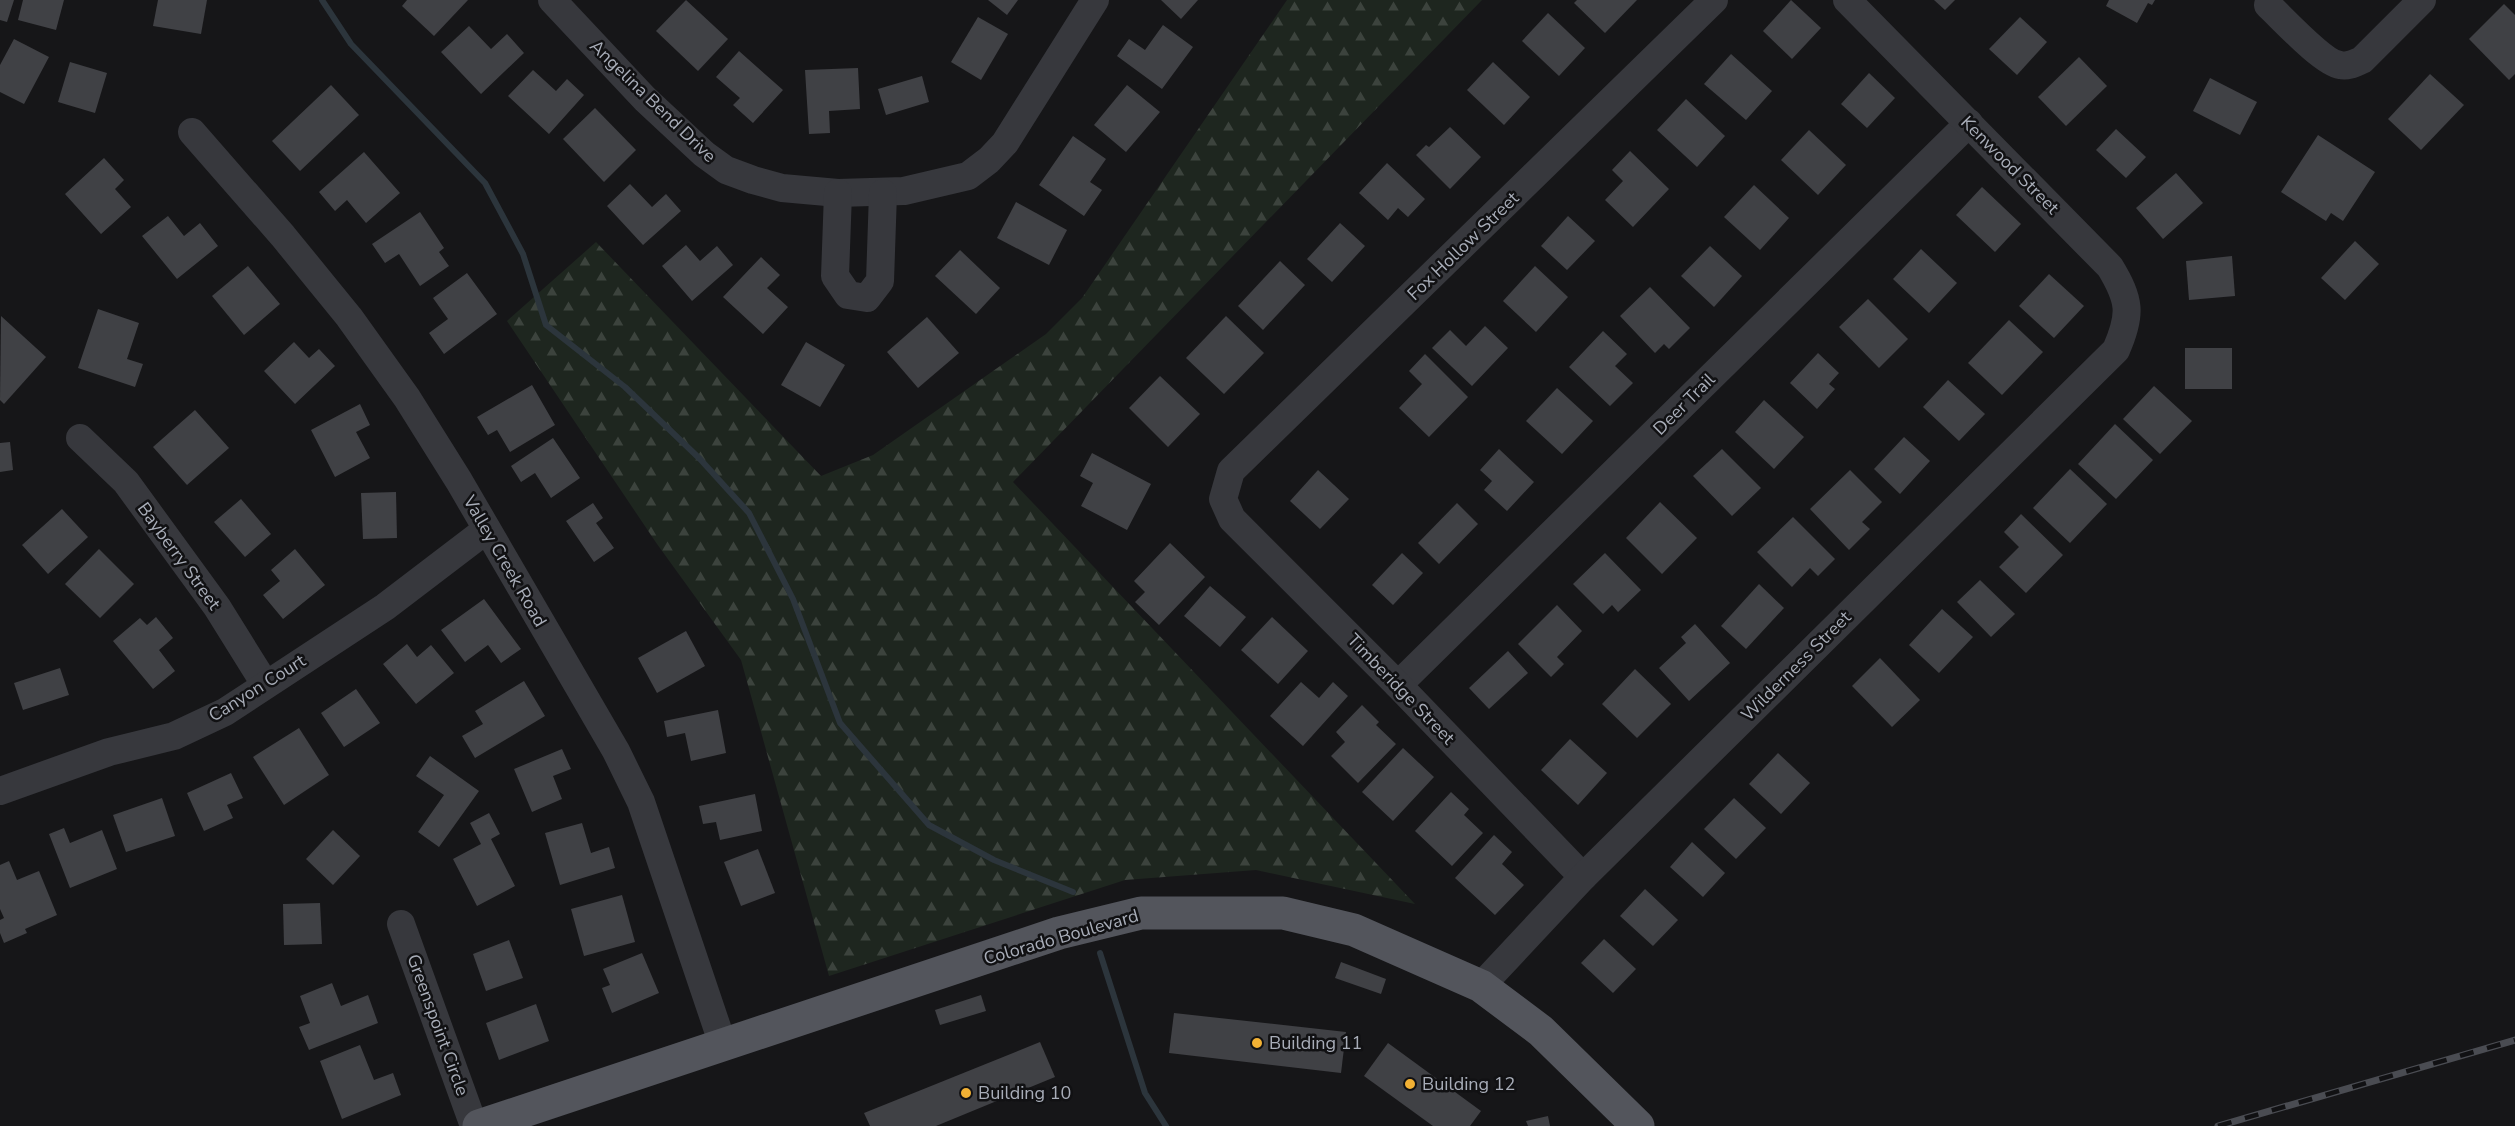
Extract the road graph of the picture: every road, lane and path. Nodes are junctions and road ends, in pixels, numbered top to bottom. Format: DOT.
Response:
graph roads {
  1 [pos="552,0"];
  2 [pos="1095,0"];
  3 [pos="1714,0"];
  4 [pos="1847,0"];
  5 [pos="2422,0"];
  6 [pos="2268,4"];
  7 [pos="1969,123"];
  8 [pos="192,132"];
  9 [pos="838,193"];
  10 [pos="883,193"];
  11 [pos="2116,350"];
  12 [pos="80,438"];
  13 [pos="1223,499"];
  14 [pos="486,530"];
  15 [pos="266,684"];
  16 [pos="1398,685"];
  17 [pos="0,791"];
  18 [pos="1583,877"];
  19 [pos="401,924"];
  20 [pos="1481,986"];
  21 [pos="723,1045"];
  22 [pos="476,1126"];
  23 [pos="1638,1126"];
  1 -- 9 [label="street, Angelina Bend Drive"];
  2 -- 10 [label="street, Angelina Bend Drive"];
  3 -- 13 [label="street, Fox Hollow Street"];
  4 -- 7 [label="street, Kenwood Street"];
  5 -- 6 [label="street"];
  7 -- 11 [label="street, Kenwood Street"];
  7 -- 16 [label="street, Deer Trail"];
  8 -- 14 [label="street, Valley Creek Road"];
  9 -- 10 [label="street, Angelina Bend Drive"];
  9 -- 10 [label="street"];
  11 -- 18 [label="street, Wilderness Street"];
  12 -- 15 [label="street, Bayberry Street"];
  13 -- 16 [label="street, Timberidge Street"];
  14 -- 15 [label="street, Canyon Court"];
  14 -- 21 [label="street, Valley Creek Road"];
  15 -- 17 [label="street, Canyon Court"];
  16 -- 18 [label="street, Timberidge Street"];
  18 -- 20 [label="street, Wilderness Street"];
  19 -- 22 [label="street, Greenspoint Circle"];
  20 -- 21 [label="main road, Colorado Boulevard"];
  20 -- 23 [label="main road, Colorado Boulevard"];
  21 -- 22 [label="main road, Colorado Boulevard"];
}
